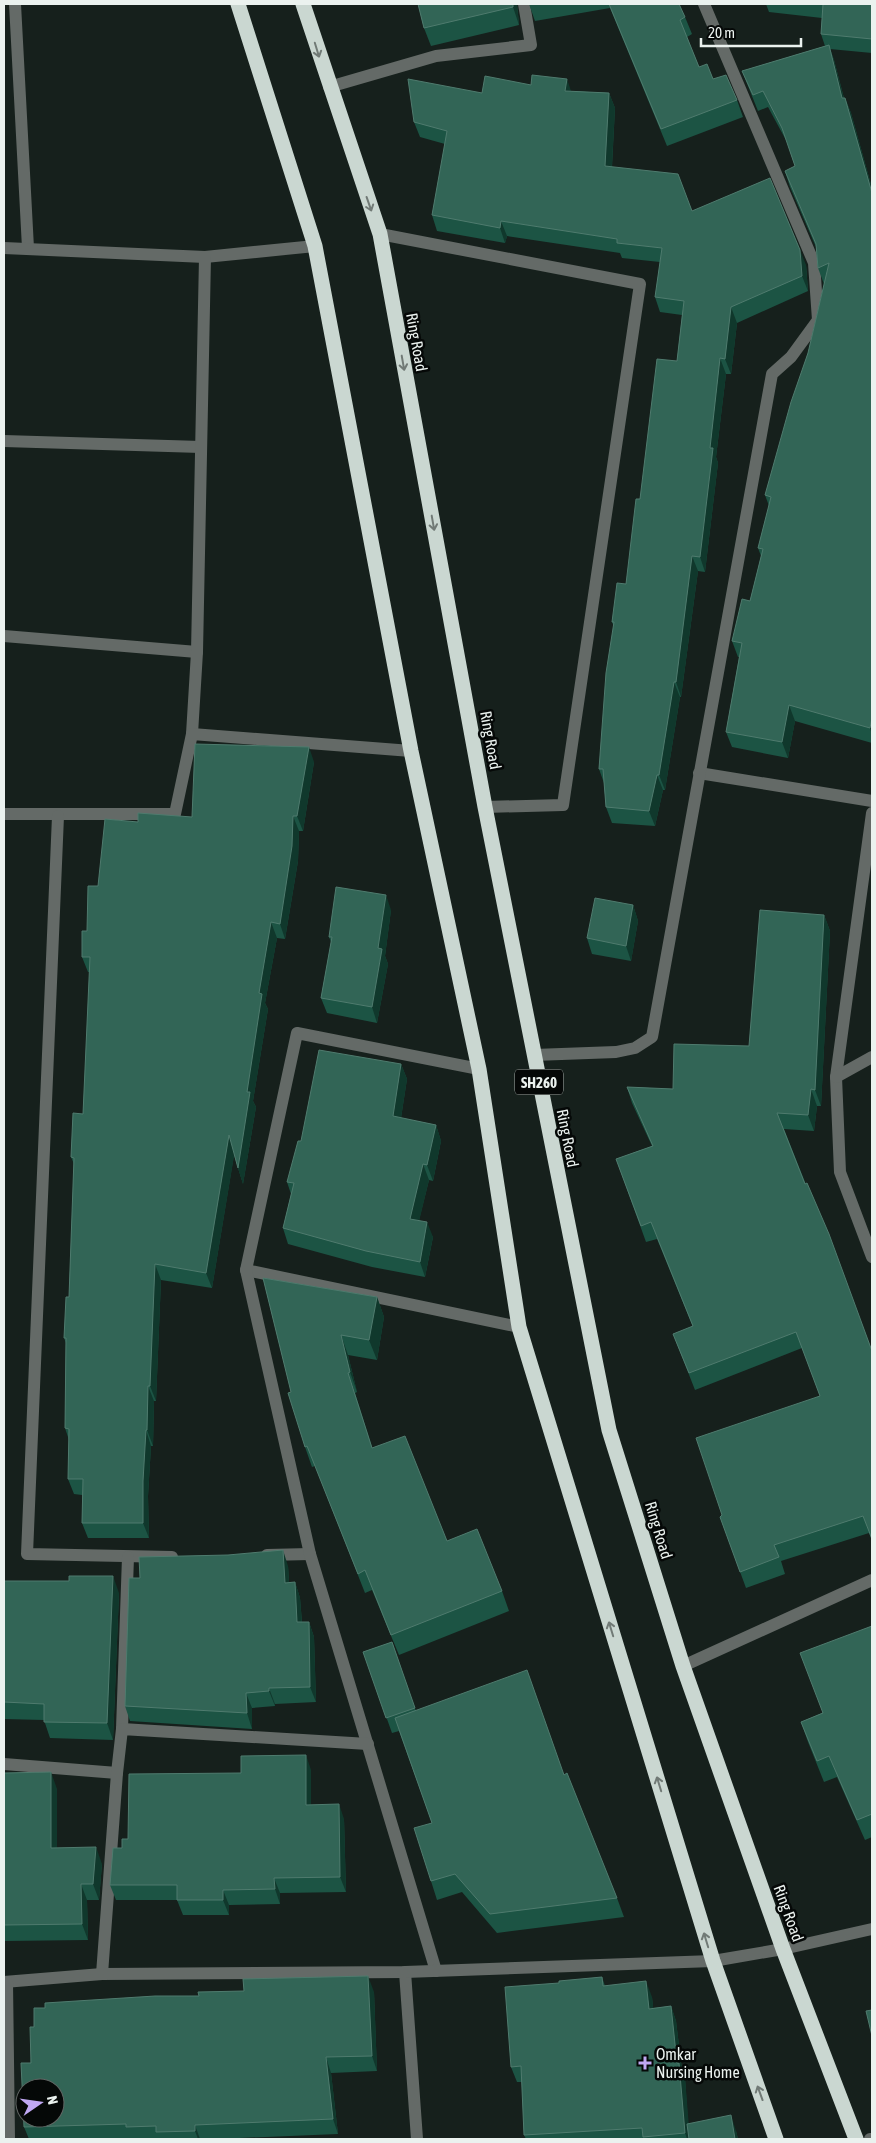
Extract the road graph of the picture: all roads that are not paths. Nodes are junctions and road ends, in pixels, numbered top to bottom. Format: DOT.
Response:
graph roads {
  1 [pos="15,4"];
  2 [pos="238,4"];
  3 [pos="303,4"];
  4 [pos="524,4"];
  5 [pos="704,4"];
  6 [pos="329,87"];
  7 [pos="380,234"];
  8 [pos="315,246"];
  9 [pos="4,248"];
  10 [pos="28,248"];
  11 [pos="205,257"];
  12 [pos="4,441"];
  13 [pos="201,447"];
  14 [pos="4,636"];
  15 [pos="197,652"];
  16 [pos="192,734"];
  17 [pos="410,751"];
  18 [pos="700,774"];
  19 [pos="872,801"];
  20 [pos="486,807"];
  21 [pos="4,814"];
  22 [pos="872,814"];
  23 [pos="58,816"];
  24 [pos="534,1054"];
  25 [pos="872,1056"];
  26 [pos="479,1069"];
  27 [pos="836,1077"];
  28 [pos="872,1257"];
  29 [pos="246,1270"];
  30 [pos="519,1327"];
  31 [pos="310,1554"];
  32 [pos="253,1555"];
  33 [pos="186,1556"];
  34 [pos="128,1557"];
  35 [pos="872,1580"];
  36 [pos="683,1666"];
  37 [pos="122,1729"];
  38 [pos="368,1744"];
  39 [pos="4,1764"];
  40 [pos="117,1773"];
  41 [pos="872,1929"];
  42 [pos="783,1949"];
  43 [pos="712,1961"];
  44 [pos="436,1971"];
  45 [pos="405,1972"];
  46 [pos="102,1974"];
  47 [pos="5,1982"];
  48 [pos="9,2139"];
  49 [pos="417,2139"];
  50 [pos="776,2139"];
  51 [pos="856,2139"];
  1 -- 10 [label="street"];
  2 -- 8 [label="highway"];
  3 -- 6 [label="highway, Ring Road / SH260, one-way"];
  4 -- 6 [label="street"];
  5 -- 18 [label="street"];
  6 -- 7 [label="highway, Ring Road / SH260, one-way"];
  7 -- 20 [label="highway, Ring Road / SH260, one-way"];
  7 -- 20 [label="street"];
  8 -- 11 [label="street"];
  8 -- 17 [label="highway"];
  9 -- 10 [label="street"];
  10 -- 11 [label="street"];
  11 -- 13 [label="street"];
  12 -- 13 [label="street"];
  13 -- 15 [label="street"];
  14 -- 15 [label="street"];
  15 -- 16 [label="street"];
  16 -- 17 [label="street"];
  16 -- 23 [label="street"];
  17 -- 26 [label="highway"];
  18 -- 19 [label="street"];
  18 -- 24 [label="street"];
  20 -- 24 [label="highway, Ring Road / SH260"];
  21 -- 23 [label="street"];
  22 -- 27 [label="street"];
  23 -- 34 [label="street"];
  24 -- 36 [label="highway, Ring Road / SH260"];
  25 -- 27 [label="street"];
  26 -- 29 [label="street"];
  26 -- 30 [label="highway"];
  27 -- 28 [label="street"];
  29 -- 30 [label="street"];
  29 -- 31 [label="street"];
  43 -- 30 [label="highway, one-way"];
  31 -- 32 [label="street"];
  31 -- 38 [label="street"];
  33 -- 34 [label="street"];
  34 -- 37 [label="street"];
  35 -- 36 [label="street"];
  36 -- 42 [label="highway, Ring Road / SH260"];
  37 -- 38 [label="street"];
  37 -- 40 [label="street"];
  38 -- 44 [label="street"];
  39 -- 40 [label="street"];
  40 -- 46 [label="street"];
  41 -- 42 [label="street"];
  42 -- 43 [label="street"];
  42 -- 51 [label="highway, Ring Road / SH260"];
  43 -- 44 [label="street"];
  50 -- 43 [label="highway, one-way"];
  44 -- 45 [label="street"];
  45 -- 46 [label="street"];
  45 -- 49 [label="street"];
  46 -- 47 [label="street"];
  47 -- 48 [label="street"];
}
